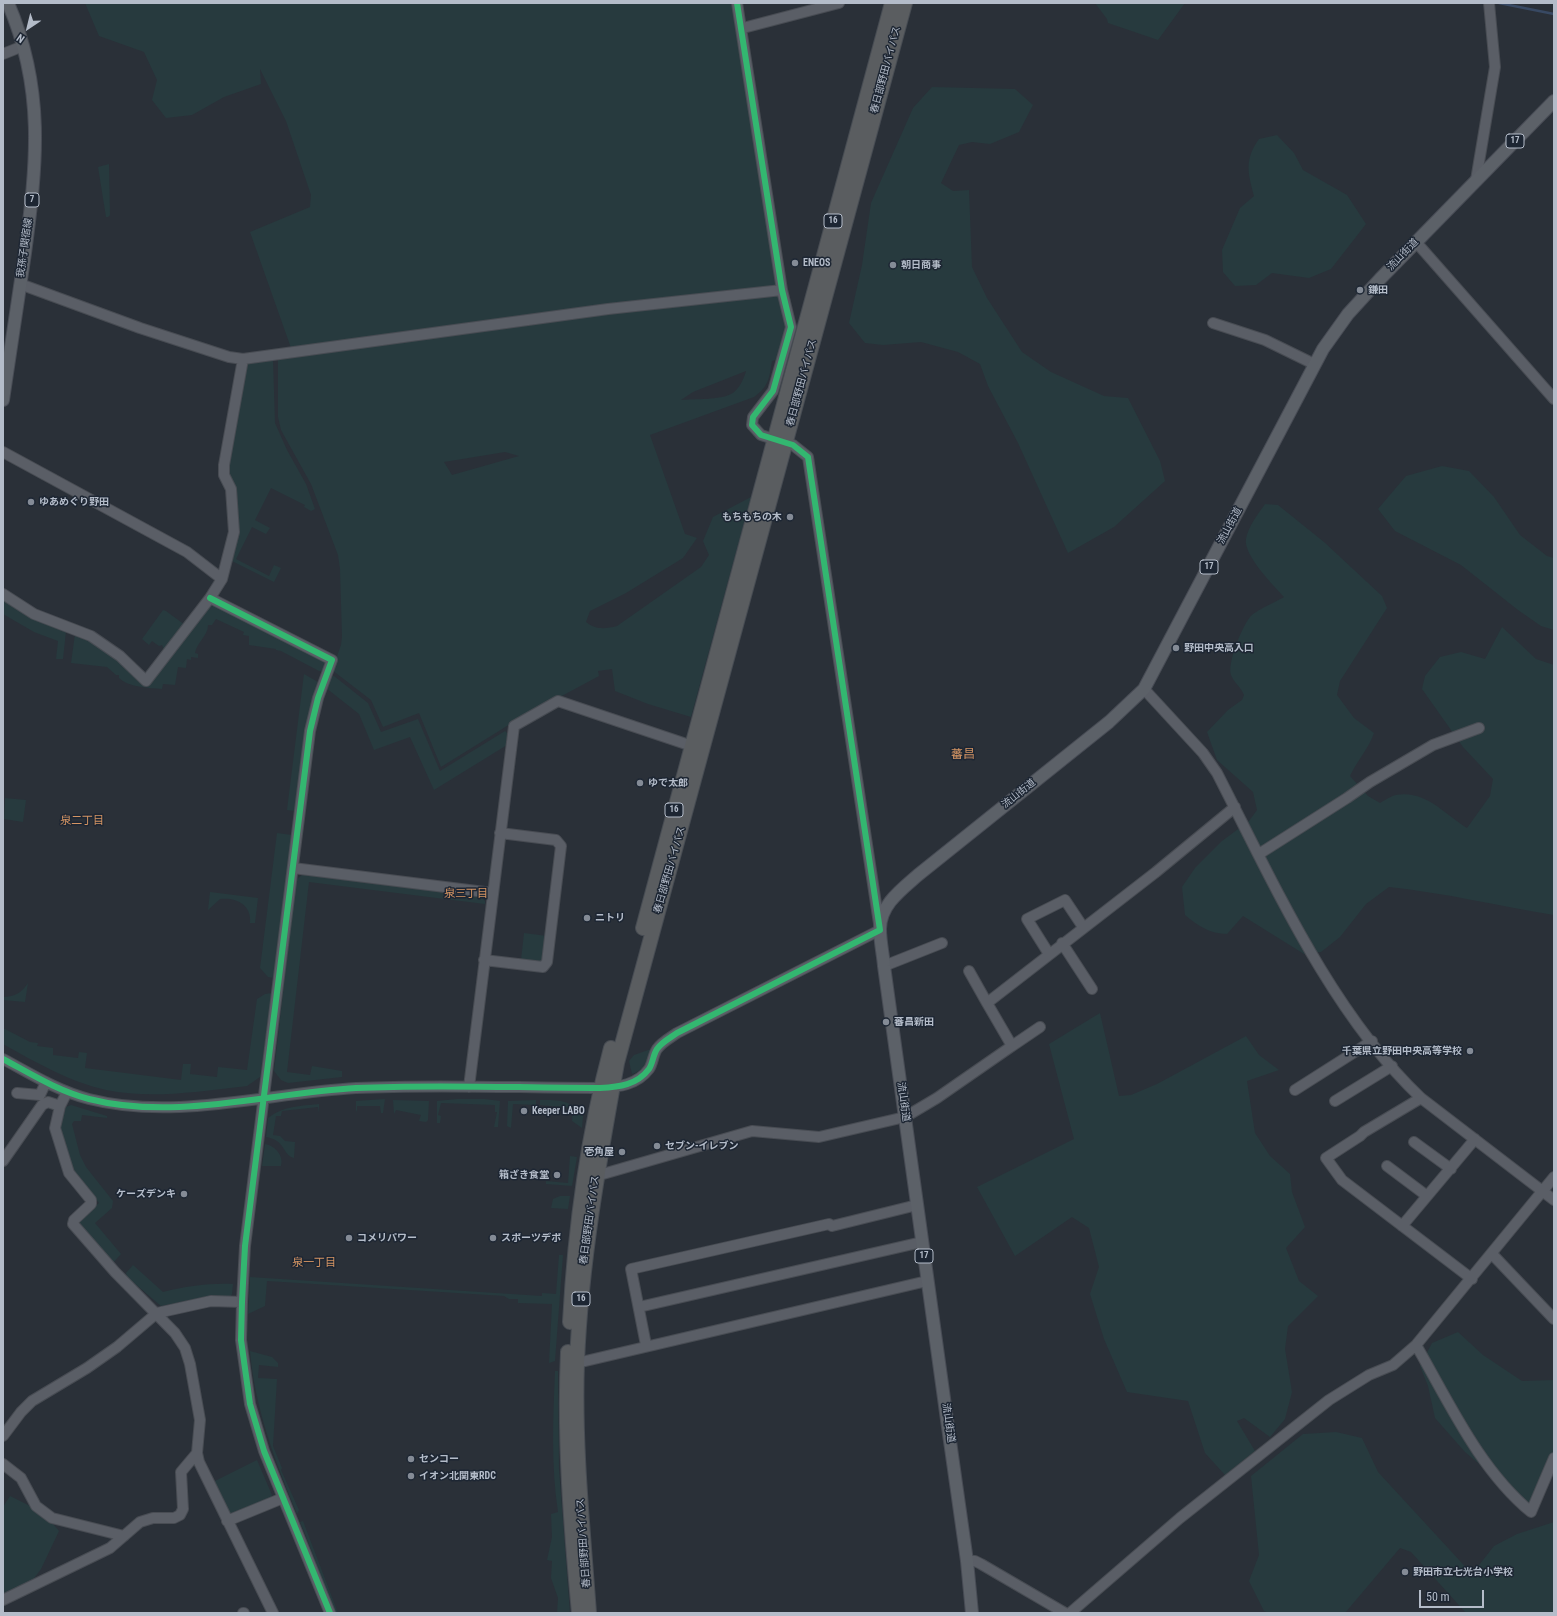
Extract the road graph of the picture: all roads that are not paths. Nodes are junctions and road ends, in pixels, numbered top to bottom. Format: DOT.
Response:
graph roads {
  1 [pos="8,3"];
  2 [pos="737,3"];
  3 [pos="839,3"];
  4 [pos="892,3"];
  5 [pos="905,3"];
  6 [pos="1490,7"];
  7 [pos="742,28"];
  8 [pos="23,46"];
  9 [pos="3,54"];
  10 [pos="1554,101"];
  11 [pos="1476,180"];
  12 [pos="1416,242"];
  13 [pos="20,284"];
  14 [pos="782,290"];
  15 [pos="1213,323"];
  16 [pos="243,359"];
  17 [pos="1314,364"];
  18 [pos="1554,399"];
  19 [pos="3,400"];
  20 [pos="780,441"];
  21 [pos="3,452"];
  22 [pos="222,579"];
  23 [pos="3,594"];
  24 [pos="210,598"];
  25 [pos="1144,689"];
  26 [pos="1479,728"];
  27 [pos="692,746"];
  28 [pos="1235,807"];
  29 [pos="500,833"];
  30 [pos="1259,854"];
  31 [pos="293,868"];
  32 [pos="493,893"];
  33 [pos="1083,927"];
  34 [pos="880,930"];
  35 [pos="942,943"];
  36 [pos="1062,943"];
  37 [pos="1049,954"];
  38 [pos="484,960"];
  39 [pos="884,966"];
  40 [pos="969,971"];
  41 [pos="1092,989"];
  42 [pos="987,1003"];
  43 [pos="1040,1027"];
  44 [pos="1372,1041"];
  45 [pos="1012,1046"];
  46 [pos="3,1059"];
  47 [pos="1392,1066"];
  48 [pos="46,1082"];
  49 [pos="469,1087"];
  50 [pos="606,1088"];
  51 [pos="1295,1090"];
  52 [pos="67,1092"];
  53 [pos="17,1093"];
  54 [pos="264,1098"];
  55 [pos="1421,1098"];
  56 [pos="1335,1101"];
  57 [pos="60,1106"];
  58 [pos="905,1117"];
  59 [pos="1476,1139"];
  60 [pos="1414,1142"];
  61 [pos="3,1161"];
  62 [pos="1387,1166"];
  63 [pos="1451,1168"];
  64 [pos="596,1176"];
  65 [pos="1554,1177"];
  66 [pos="1543,1191"];
  67 [pos="1427,1196"];
  68 [pos="1554,1200"];
  69 [pos="917,1205"];
  70 [pos="1402,1226"];
  71 [pos="922,1242"];
  72 [pos="1492,1254"];
  73 [pos="1472,1279"];
  74 [pos="927,1281"];
  75 [pos="242,1302"];
  76 [pos="639,1307"];
  77 [pos="157,1313"];
  78 [pos="1554,1319"];
  79 [pos="646,1345"];
  80 [pos="1416,1345"];
  81 [pos="577,1363"];
  82 [pos="3,1436"];
  83 [pos="197,1453"];
  84 [pos="1554,1458"];
  85 [pos="3,1464"];
  86 [pos="283,1498"];
  87 [pos="227,1521"];
  88 [pos="124,1536"];
  89 [pos="966,1561"];
  90 [pos="3,1600"];
  91 [pos="273,1613"];
  92 [pos="330,1613"];
  93 [pos="579,1613"];
  94 [pos="589,1613"];
  95 [pos="972,1613"];
  96 [pos="1065,1613"];
  97 [pos="1070,1613"];
  1 -- 8 [label="main road, 我孫子関宿線 / 7"];
  2 -- 7 [label="street"];
  3 -- 7 [label="street"];
  4 -- 20 [label="highway, 春日部野田バイパス / 16"];
  5 -- 20 [label="highway, 春日部野田バイパス / 16"];
  6 -- 11 [label="street"];
  7 -- 14 [label="street"];
  8 -- 9 [label="street"];
  8 -- 13 [label="main road, 我孫子関宿線 / 7"];
  10 -- 11 [label="main road, 流山街道 / 17"];
  11 -- 12 [label="main road, 流山街道 / 17"];
  12 -- 17 [label="main road, 流山街道 / 17"];
  12 -- 18 [label="street"];
  13 -- 16 [label="street"];
  13 -- 19 [label="main road, 我孫子関宿線 / 7"];
  14 -- 16 [label="street"];
  14 -- 20 [label="street"];
  15 -- 17 [label="street"];
  16 -- 22 [label="street"];
  17 -- 25 [label="main road, 流山街道 / 17"];
  20 -- 27 [label="highway, 春日部野田バイパス / 16"];
  20 -- 34 [label="street"];
  20 -- 50 [label="highway, 春日部野田バイパス / 16"];
  21 -- 22 [label="street"];
  22 -- 24 [label="street"];
  23 -- 24 [label="street"];
  24 -- 31 [label="street"];
  25 -- 28 [label="street"];
  25 -- 34 [label="main road, 流山街道 / 17"];
  26 -- 30 [label="street"];
  27 -- 29 [label="street"];
  27 -- 50 [label="highway, 春日部野田バイパス / 16"];
  28 -- 30 [label="street"];
  28 -- 33 [label="street"];
  29 -- 32 [label="street"];
  29 -- 38 [label="street"];
  30 -- 44 [label="street"];
  31 -- 32 [label="street"];
  31 -- 54 [label="street"];
  32 -- 38 [label="street"];
  33 -- 36 [label="street"];
  33 -- 37 [label="street"];
  34 -- 39 [label="main road, 流山街道 / 17"];
  34 -- 50 [label="street"];
  35 -- 39 [label="street"];
  36 -- 37 [label="street"];
  36 -- 41 [label="street"];
  37 -- 42 [label="street"];
  38 -- 49 [label="street"];
  39 -- 58 [label="main road, 流山街道 / 17"];
  40 -- 42 [label="street"];
  42 -- 45 [label="street"];
  43 -- 45 [label="street"];
  44 -- 47 [label="street"];
  44 -- 51 [label="street"];
  45 -- 58 [label="street"];
  46 -- 48 [label="street"];
  47 -- 55 [label="street"];
  47 -- 56 [label="street"];
  48 -- 52 [label="street"];
  48 -- 53 [label="street"];
  49 -- 50 [label="street"];
  49 -- 54 [label="street"];
  50 -- 64 [label="highway, 春日部野田バイパス / 16"];
  50 -- 93 [label="highway, 春日部野田バイパス / 16"];
  52 -- 54 [label="street"];
  52 -- 57 [label="street"];
  54 -- 75 [label="street"];
  55 -- 59 [label="street"];
  55 -- 70 [label="street"];
  57 -- 61 [label="street"];
  57 -- 77 [label="street"];
  58 -- 64 [label="street"];
  58 -- 69 [label="main road, 流山街道 / 17"];
  59 -- 63 [label="street"];
  59 -- 66 [label="street"];
  60 -- 63 [label="street"];
  62 -- 67 [label="street"];
  63 -- 67 [label="street"];
  64 -- 81 [label="highway, 春日部野田バイパス / 16"];
  65 -- 66 [label="street"];
  66 -- 68 [label="street"];
  66 -- 72 [label="street"];
  67 -- 70 [label="street"];
  69 -- 71 [label="main road, 流山街道 / 17"];
  69 -- 76 [label="street"];
  70 -- 73 [label="street"];
  71 -- 74 [label="main road, 流山街道 / 17"];
  71 -- 76 [label="street"];
  72 -- 73 [label="street"];
  72 -- 78 [label="street"];
  73 -- 80 [label="street"];
  74 -- 79 [label="street"];
  74 -- 89 [label="main road, 流山街道 / 17"];
  75 -- 77 [label="street"];
  75 -- 86 [label="street"];
  76 -- 79 [label="street"];
  77 -- 82 [label="street"];
  77 -- 83 [label="street"];
  79 -- 81 [label="street"];
  80 -- 84 [label="street"];
  80 -- 97 [label="street"];
  81 -- 94 [label="highway, 春日部野田バイパス / 16"];
  83 -- 87 [label="street"];
  83 -- 88 [label="street"];
  85 -- 88 [label="street"];
  86 -- 87 [label="street"];
  86 -- 92 [label="street"];
  87 -- 91 [label="street"];
  88 -- 90 [label="street"];
  89 -- 95 [label="main road, 流山街道 / 17"];
  89 -- 96 [label="street"];
}
